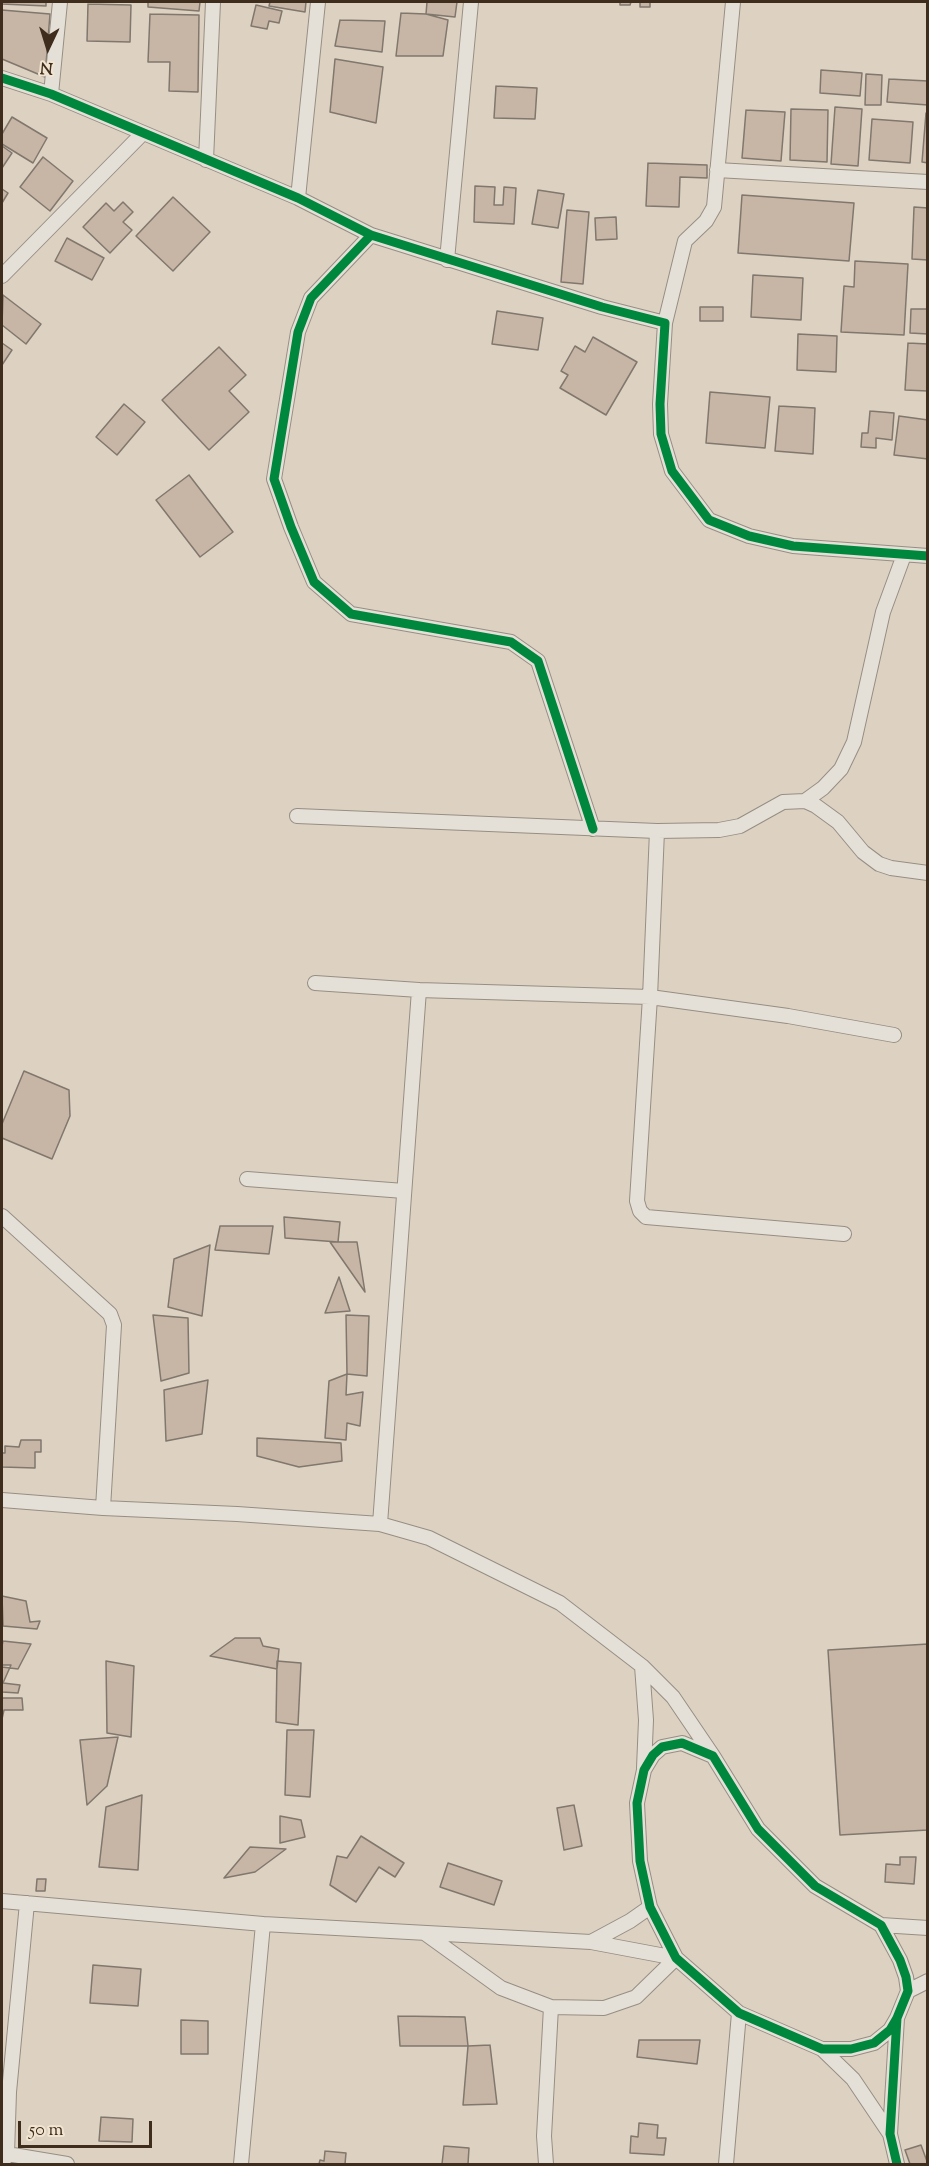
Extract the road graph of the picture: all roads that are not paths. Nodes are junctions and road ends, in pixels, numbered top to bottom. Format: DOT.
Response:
graph roads {
  1 [pos="60,2"];
  2 [pos="213,2"];
  3 [pos="318,2"];
  4 [pos="471,2"];
  5 [pos="733,2"];
  6 [pos="2,78"];
  7 [pos="51,94"];
  8 [pos="143,134"];
  9 [pos="206,160"];
  10 [pos="717,170"];
  11 [pos="927,182"];
  12 [pos="298,198"];
  13 [pos="371,235"];
  14 [pos="447,260"];
  15 [pos="2,276"];
  16 [pos="665,323"];
  17 [pos="904,555"];
  18 [pos="927,556"];
  19 [pos="805,801"];
  20 [pos="297,816"];
  21 [pos="593,829"];
  22 [pos="657,831"];
  23 [pos="927,873"];
  24 [pos="315,983"];
  25 [pos="419,990"];
  26 [pos="650,997"];
  27 [pos="894,1035"];
  28 [pos="247,1179"];
  29 [pos="404,1191"];
  30 [pos="2,1216"];
  31 [pos="844,1234"];
  32 [pos="2,1500"];
  33 [pos="103,1508"];
  34 [pos="380,1524"];
  35 [pos="642,1666"];
  36 [pos="712,1756"];
  37 [pos="644,1770"];
  38 [pos="2,1900"];
  39 [pos="27,1903"];
  40 [pos="650,1907"];
  41 [pos="263,1924"];
  42 [pos="881,1925"];
  43 [pos="927,1928"];
  44 [pos="424,1933"];
  45 [pos="591,1942"];
  46 [pos="676,1958"];
  47 [pos="927,1981"];
  48 [pos="908,1991"];
  49 [pos="551,2007"];
  50 [pos="739,2013"];
  51 [pos="897,2019"];
  52 [pos="822,2049"];
  53 [pos="890,2134"];
  54 [pos="4,2159"];
  55 [pos="67,2164"];
  56 [pos="241,2164"];
  57 [pos="546,2164"];
  58 [pos="726,2164"];
  59 [pos="897,2164"];
  1 -- 7 [label="street"];
  2 -- 9 [label="street"];
  3 -- 12 [label="street"];
  4 -- 14 [label="street"];
  5 -- 10 [label="street"];
  6 -- 7 [label="street"];
  7 -- 8 [label="street"];
  8 -- 9 [label="street"];
  8 -- 15 [label="street"];
  9 -- 12 [label="street"];
  10 -- 11 [label="street"];
  10 -- 16 [label="street"];
  12 -- 13 [label="street"];
  13 -- 14 [label="street"];
  13 -- 21 [label="street"];
  14 -- 16 [label="street"];
  16 -- 17 [label="street"];
  17 -- 18 [label="street"];
  17 -- 19 [label="street"];
  19 -- 22 [label="street"];
  19 -- 23 [label="street"];
  20 -- 21 [label="street"];
  21 -- 22 [label="street"];
  22 -- 26 [label="street"];
  24 -- 25 [label="street"];
  25 -- 26 [label="street"];
  25 -- 29 [label="street"];
  26 -- 27 [label="street"];
  26 -- 31 [label="street"];
  28 -- 29 [label="street"];
  29 -- 34 [label="street"];
  30 -- 33 [label="street"];
  32 -- 33 [label="street"];
  33 -- 34 [label="street"];
  34 -- 35 [label="street"];
  35 -- 36 [label="street"];
  35 -- 37 [label="street"];
  36 -- 37 [label="street"];
  36 -- 42 [label="street"];
  37 -- 40 [label="street"];
  38 -- 39 [label="street"];
  39 -- 41 [label="street"];
  39 -- 54 [label="street"];
  40 -- 45 [label="street"];
  40 -- 46 [label="street"];
  41 -- 44 [label="street"];
  41 -- 56 [label="street"];
  42 -- 43 [label="street"];
  42 -- 48 [label="street"];
  44 -- 45 [label="street"];
  44 -- 49 [label="street"];
  45 -- 46 [label="street"];
  46 -- 49 [label="street"];
  46 -- 50 [label="street"];
  47 -- 48 [label="street"];
  48 -- 51 [label="street"];
  49 -- 57 [label="street"];
  50 -- 52 [label="street"];
  50 -- 58 [label="street"];
  51 -- 52 [label="street"];
  51 -- 53 [label="street"];
  52 -- 53 [label="street"];
  53 -- 59 [label="street"];
  54 -- 55 [label="street"];
}
